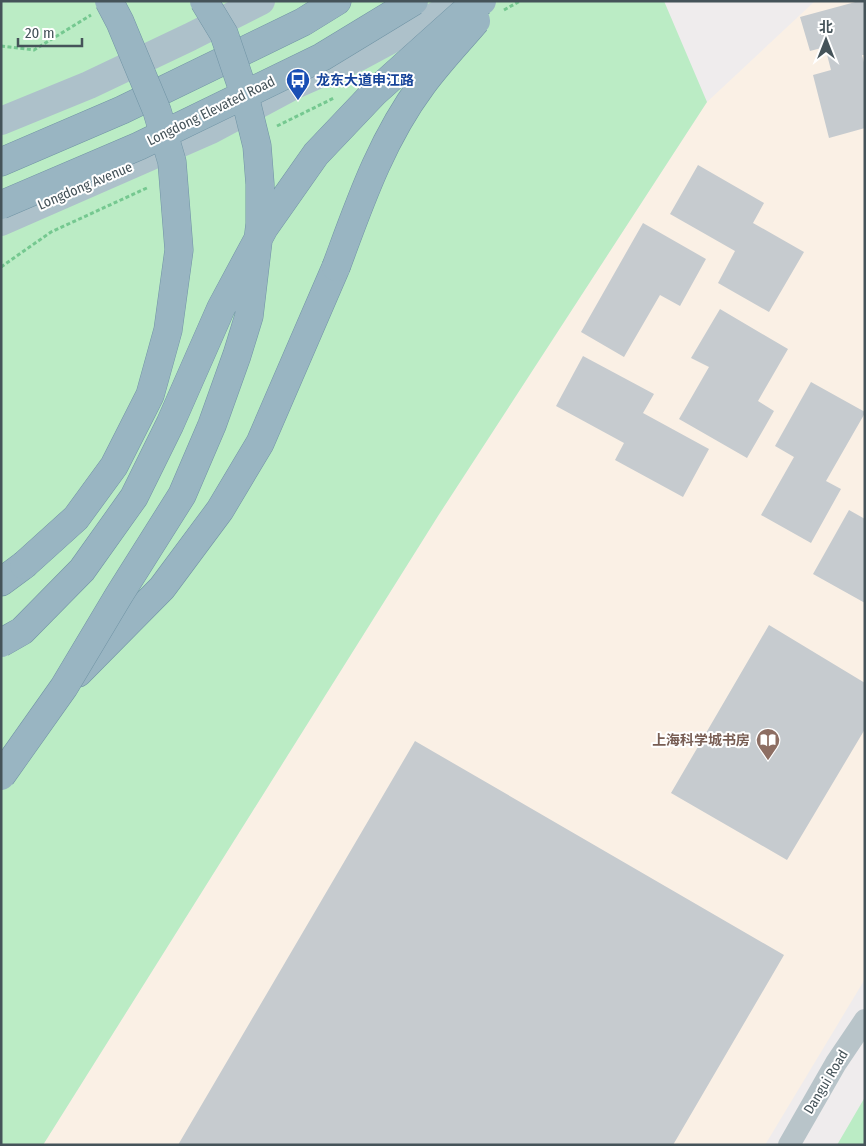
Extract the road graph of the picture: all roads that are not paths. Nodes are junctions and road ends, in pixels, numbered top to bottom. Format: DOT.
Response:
graph roads {
  1 [pos="204,1"];
  2 [pos="261,1"];
  3 [pos="337,1"];
  4 [pos="414,1"];
  5 [pos="463,1"];
  6 [pos="482,1"];
  7 [pos="498,1"];
  8 [pos="103,6"];
  9 [pos="1,120"];
  10 [pos="1,162"];
  11 [pos="1,205"];
  12 [pos="1,222"];
  13 [pos="1,582"];
  14 [pos="1,643"];
  15 [pos="64,687"];
  16 [pos="1,776"];
  17 [pos="865,1020"];
  18 [pos="865,1040"];
  19 [pos="789,1145"];
  20 [pos="802,1145"];
  1 -- 15 [label="highway, bridge"];
  2 -- 9 [label="main road"];
  3 -- 10 [label="highway, bridge"];
  4 -- 11 [label="highway, Longdong Elevated Road, bridge"];
  5 -- 12 [label="main road, Longdong Avenue"];
  6 -- 14 [label="highway, bridge"];
  7 -- 15 [label="highway, bridge"];
  8 -- 13 [label="highway, bridge"];
  15 -- 16 [label="highway, bridge"];
  17 -- 19 [label="street, Dangui Road"];
  18 -- 20 [label="street, Dangui Road"];
}
